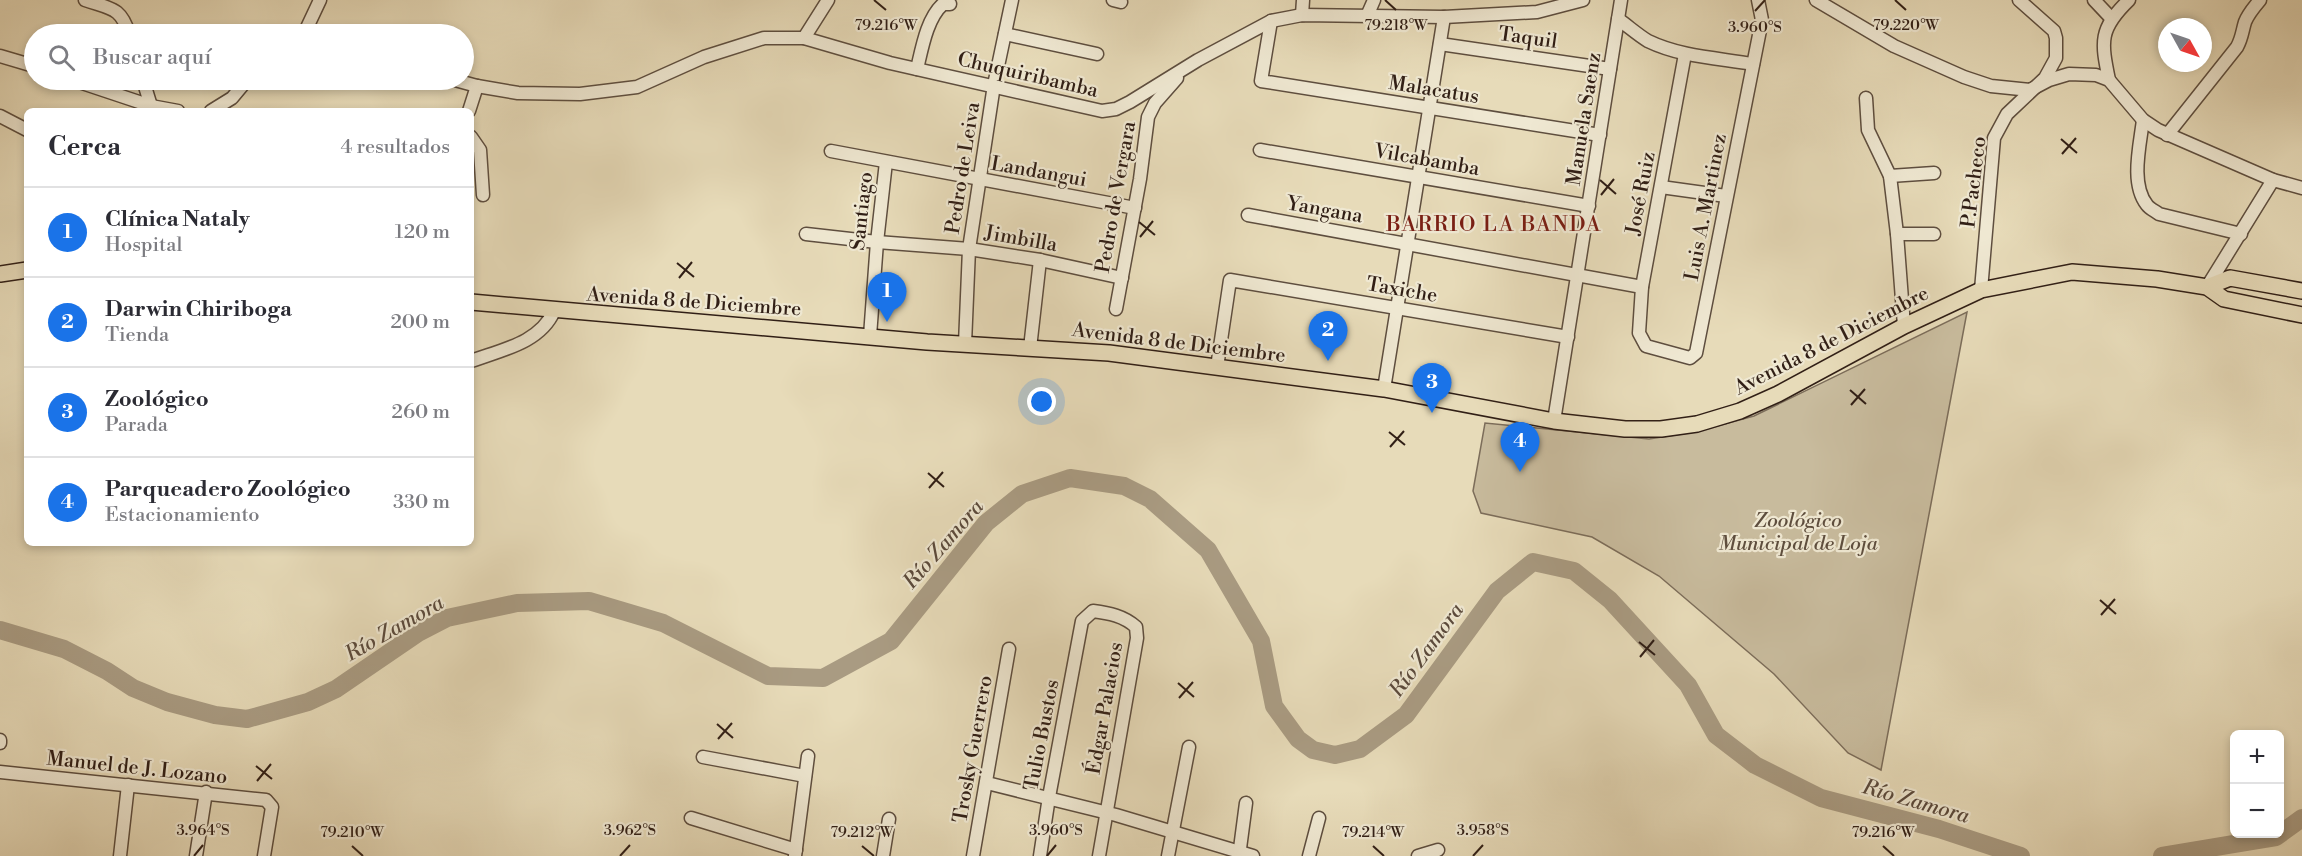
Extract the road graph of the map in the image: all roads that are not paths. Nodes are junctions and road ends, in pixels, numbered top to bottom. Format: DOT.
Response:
graph roads {
  1 [pos="85,0"];
  2 [pos="320,0"];
  3 [pos="828,0"];
  4 [pos="1012,0"];
  5 [pos="1303,0"];
  6 [pos="1374,0"];
  7 [pos="1583,0"];
  8 [pos="1621,0"];
  9 [pos="1758,0"];
  10 [pos="1816,0"];
  11 [pos="2019,0"];
  12 [pos="2094,0"];
  13 [pos="2129,0"];
  14 [pos="2260,0"];
  15 [pos="950,4"];
  16 [pos="1302,15"];
  17 [pos="1367,16"];
  18 [pos="1444,17"];
  19 [pos="2111,18"];
  20 [pos="1618,19"];
  21 [pos="1271,21"];
  22 [pos="126,24"];
  23 [pos="308,24"];
  24 [pos="1005,34"];
  25 [pos="804,38"];
  26 [pos="1440,44"];
  27 [pos="1096,54"];
  28 [pos="1685,54"];
  29 [pos="0,56"];
  30 [pos="24,63"];
  31 [pos="1753,64"];
  32 [pos="1186,68"];
  33 [pos="917,69"];
  34 [pos="1610,69"];
  35 [pos="2109,80"];
  36 [pos="474,85"];
  37 [pos="994,85"];
  38 [pos="477,86"];
  39 [pos="103,90"];
  40 [pos="146,90"];
  41 [pos="239,90"];
  42 [pos="2030,90"];
  43 [pos="1866,98"];
  44 [pos="151,106"];
  45 [pos="162,108"];
  46 [pos="216,108"];
  47 [pos="470,108"];
  48 [pos="1429,108"];
  49 [pos="0,116"];
  50 [pos="2143,120"];
  51 [pos="24,128"];
  52 [pos="1600,135"];
  53 [pos="2168,135"];
  54 [pos="474,141"];
  55 [pos="1260,150"];
  56 [pos="831,151"];
  57 [pos="886,162"];
  58 [pos="1934,173"];
  59 [pos="1890,176"];
  60 [pos="1418,177"];
  61 [pos="979,180"];
  62 [pos="2273,180"];
  63 [pos="1661,187"];
  64 [pos="2302,188"];
  65 [pos="483,195"];
  66 [pos="1726,196"];
  67 [pos="1588,206"];
  68 [pos="1135,208"];
  69 [pos="1248,215"];
  70 [pos="806,234"];
  71 [pos="1897,234"];
  72 [pos="1934,234"];
  73 [pos="2241,234"];
  74 [pos="877,242"];
  75 [pos="1407,243"];
  76 [pos="969,249"];
  77 [pos="1040,260"];
  78 [pos="24,270"];
  79 [pos="0,274"];
  80 [pos="1578,275"];
  81 [pos="1122,278"];
  82 [pos="1642,287"];
  83 [pos="2207,287"];
  84 [pos="1981,290"];
  85 [pos="2302,291"];
  86 [pos="474,302"];
  87 [pos="1397,308"];
  88 [pos="1116,309"];
  89 [pos="554,311"];
  90 [pos="2302,315"];
  91 [pos="1904,327"];
  92 [pos="870,336"];
  93 [pos="1568,337"];
  94 [pos="1641,340"];
  95 [pos="965,344"];
  96 [pos="1030,348"];
  97 [pos="474,360"];
  98 [pos="1217,367"];
  99 [pos="1384,389"];
  100 [pos="1554,421"];
  101 [pos="1082,621"];
  102 [pos="1009,649"];
  103 [pos="1189,747"];
  104 [pos="808,756"];
  105 [pos="703,757"];
  106 [pos="0,772"];
  107 [pos="805,776"];
  108 [pos="987,783"];
  109 [pos="128,785"];
  110 [pos="206,792"];
  111 [pos="1048,797"];
  112 [pos="1246,803"];
  113 [pos="1106,813"];
  114 [pos="691,818"];
  115 [pos="1319,818"];
  116 [pos="889,819"];
  117 [pos="1172,831"];
  118 [pos="1438,850"];
  119 [pos="795,853"];
  120 [pos="1239,854"];
  121 [pos="120,856"];
  122 [pos="196,856"];
  123 [pos="264,856"];
  124 [pos="883,856"];
  125 [pos="973,856"];
  126 [pos="1040,856"];
  127 [pos="1099,856"];
  128 [pos="1168,856"];
  129 [pos="1253,856"];
  130 [pos="1309,856"];
  131 [pos="1418,856"];
  1 -- 22 [label="street"];
  2 -- 23 [label="street"];
  3 -- 25 [label="street"];
  4 -- 24 [label="street, Pedro de Leiva"];
  5 -- 16 [label="street"];
  6 -- 17 [label="street"];
  7 -- 18 [label="street, Chuquiribamba"];
  8 -- 20 [label="street, Manuela Saenz"];
  9 -- 31 [label="street, Luis A. Martinez"];
  10 -- 42 [label="street"];
  11 -- 42 [label="street, P.Pacheco"];
  12 -- 19 [label="street"];
  13 -- 19 [label="street"];
  14 -- 53 [label="street"];
  15 -- 33 [label="street"];
  16 -- 17 [label="street, Chuquiribamba"];
  16 -- 21 [label="street, Chuquiribamba"];
  17 -- 18 [label="street, Chuquiribamba"];
  18 -- 26 [label="street"];
  19 -- 35 [label="street"];
  20 -- 28 [label="street"];
  20 -- 34 [label="street, Manuela Saenz"];
  21 -- 32 [label="street, Chuquiribamba"];
  21 -- 48 [label="street, Malacatus"];
  24 -- 27 [label="street"];
  24 -- 37 [label="street, Pedro de Leiva"];
  25 -- 33 [label="street, Chuquiribamba"];
  25 -- 38 [label="street, Chuquiribamba"];
  26 -- 34 [label="street, Taquil"];
  26 -- 48 [label="street"];
  28 -- 31 [label="street"];
  28 -- 63 [label="street, José Ruiz"];
  29 -- 30 [label="street"];
  31 -- 66 [label="street, Luis A. Martinez"];
  32 -- 37 [label="street, Chuquiribamba"];
  32 -- 68 [label="street, Pedro de Vergara"];
  33 -- 37 [label="street, Chuquiribamba"];
  34 -- 52 [label="street, Manuela Saenz"];
  35 -- 42 [label="street"];
  35 -- 50 [label="street"];
  36 -- 38 [label="street, Chuquiribamba"];
  37 -- 61 [label="street, Pedro de Leiva"];
  38 -- 47 [label="street"];
  39 -- 44 [label="street"];
  40 -- 44 [label="street"];
  41 -- 46 [label="street"];
  42 -- 84 [label="street, P.Pacheco"];
  43 -- 59 [label="street"];
  44 -- 45 [label="street"];
  48 -- 52 [label="street, Malacatus"];
  48 -- 60 [label="street"];
  49 -- 51 [label="street"];
  50 -- 53 [label="street"];
  50 -- 73 [label="street"];
  52 -- 67 [label="street, Manuela Saenz"];
  53 -- 62 [label="street"];
  54 -- 65 [label="street"];
  55 -- 60 [label="street, Vilcabamba"];
  56 -- 57 [label="street, Landangui"];
  57 -- 61 [label="street, Landangui"];
  57 -- 74 [label="street, Santiago"];
  58 -- 59 [label="street"];
  59 -- 71 [label="street"];
  60 -- 67 [label="street, Vilcabamba"];
  60 -- 75 [label="street"];
  61 -- 68 [label="street, Landangui"];
  61 -- 76 [label="street, Pedro de Leiva"];
  62 -- 64 [label="street"];
  62 -- 73 [label="street"];
  63 -- 66 [label="street"];
  63 -- 82 [label="street, José Ruiz"];
  66 -- 94 [label="street, Luis A. Martinez"];
  67 -- 80 [label="street, Manuela Saenz"];
  68 -- 81 [label="street, Pedro de Vergara"];
  69 -- 75 [label="street, Yangana"];
  70 -- 74 [label="street, Jimbilla"];
  71 -- 72 [label="street"];
  71 -- 91 [label="street"];
  73 -- 83 [label="street"];
  74 -- 76 [label="street, Jimbilla"];
  74 -- 92 [label="street, Santiago"];
  75 -- 80 [label="street, Yangana"];
  75 -- 87 [label="street"];
  76 -- 77 [label="street, Jimbilla"];
  76 -- 95 [label="street, Pedro de Leiva"];
  77 -- 81 [label="street, Jimbilla"];
  77 -- 96 [label="street"];
  78 -- 79 [label="main road"];
  80 -- 82 [label="street, Yangana"];
  80 -- 93 [label="street, Manuela Saenz"];
  81 -- 88 [label="street, Pedro de Vergara"];
  82 -- 94 [label="street, José Ruiz"];
  83 -- 84 [label="main road, Avenida 8 de Diciembre"];
  83 -- 85 [label="main road, Avenida 8 de Diciembre"];
  83 -- 90 [label="main road, Avenida 8 de Diciembre"];
  84 -- 91 [label="main road, Avenida 8 de Diciembre"];
  86 -- 89 [label="main road, Avenida 8 de Diciembre"];
  87 -- 93 [label="street, Taxiche"];
  87 -- 98 [label="street, Taxiche"];
  87 -- 99 [label="street"];
  89 -- 92 [label="main road, Avenida 8 de Diciembre"];
  89 -- 97 [label="street"];
  91 -- 100 [label="main road, Avenida 8 de Diciembre"];
  92 -- 95 [label="main road, Avenida 8 de Diciembre"];
  93 -- 100 [label="street, Manuela Saenz"];
  95 -- 96 [label="main road, Avenida 8 de Diciembre"];
  96 -- 98 [label="main road, Avenida 8 de Diciembre"];
  98 -- 99 [label="main road, Avenida 8 de Diciembre"];
  99 -- 100 [label="main road, Avenida 8 de Diciembre"];
  101 -- 111 [label="street, Tulio Bustos"];
  101 -- 113 [label="street, Édgar Palacios"];
  102 -- 108 [label="street, Trosky Guerrero"];
  103 -- 117 [label="street"];
  104 -- 107 [label="street"];
  105 -- 107 [label="street"];
  106 -- 109 [label="street, Manuel de J. Lozano"];
  107 -- 119 [label="street"];
  108 -- 111 [label="street"];
  108 -- 125 [label="street, Trosky Guerrero"];
  109 -- 110 [label="street, Manuel de J. Lozano"];
  109 -- 121 [label="street"];
  110 -- 122 [label="street"];
  110 -- 123 [label="street, Manuel de J. Lozano"];
  111 -- 113 [label="street"];
  111 -- 126 [label="street, Tulio Bustos"];
  112 -- 120 [label="street"];
  113 -- 117 [label="street"];
  113 -- 127 [label="street, Édgar Palacios"];
  114 -- 119 [label="street"];
  115 -- 130 [label="street"];
  116 -- 124 [label="street"];
  117 -- 120 [label="street"];
  117 -- 128 [label="street"];
  118 -- 131 [label="street"];
  120 -- 129 [label="street"];
}
